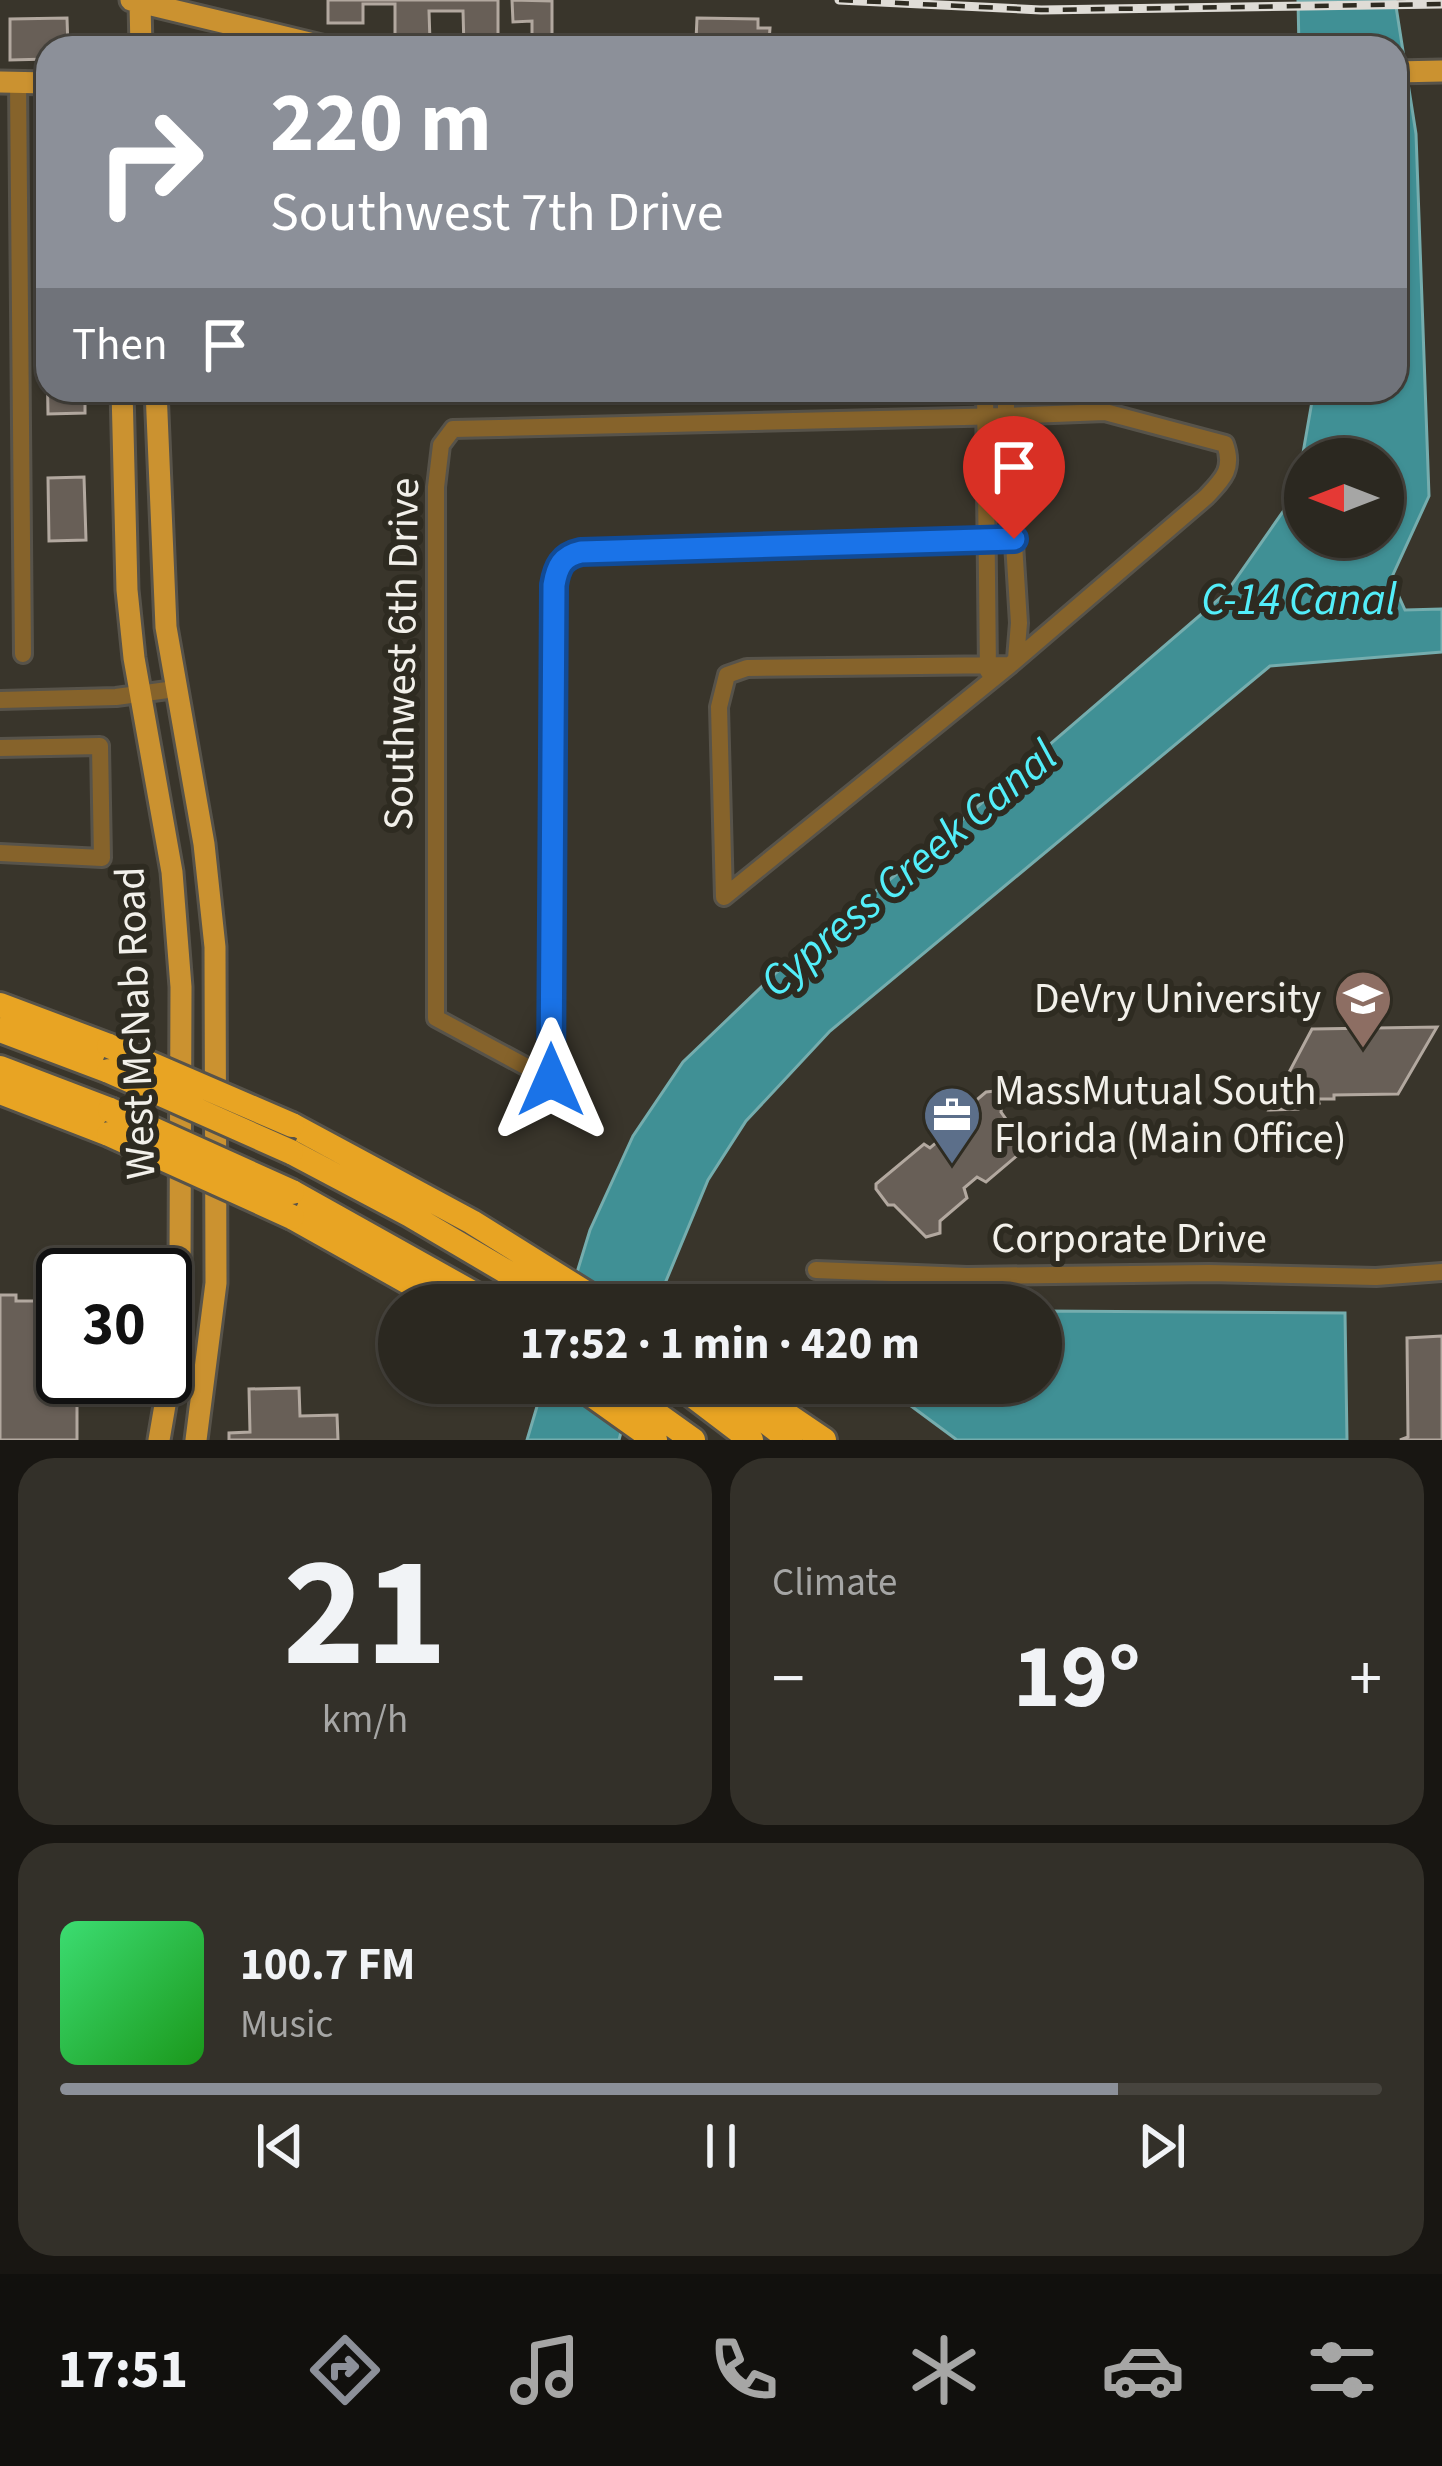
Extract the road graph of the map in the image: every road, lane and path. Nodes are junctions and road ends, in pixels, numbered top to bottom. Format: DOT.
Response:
graph roads {
  1 [pos="135,1"];
  2 [pos="139,36"];
  3 [pos="280,36"];
  4 [pos="1442,70"];
  5 [pos="1407,72"];
  6 [pos="9,82"];
  7 [pos="122,402"];
  8 [pos="156,402"];
  9 [pos="985,402"];
  10 [pos="1006,402"];
  11 [pos="1006,416"];
  12 [pos="985,417"];
  13 [pos="1014,539"];
  14 [pos="988,540"];
  15 [pos="23,654"];
  16 [pos="1013,662"];
  17 [pos="988,674"];
  18 [pos="175,688"];
  19 [pos="140,694"];
  20 [pos="0,700"];
  21 [pos="0,748"];
  22 [pos="0,853"];
  23 [pos="0,1005"];
  24 [pos="0,1030"];
  25 [pos="109,1059"];
  26 [pos="0,1068"];
  27 [pos="0,1092"];
  28 [pos="110,1122"];
  29 [pos="292,1204"];
  30 [pos="816,1270"];
  31 [pos="530,1271"];
  32 [pos="1442,1272"];
  33 [pos="416,1284"];
  34 [pos="452,1284"];
  35 [pos="542,1284"];
  36 [pos="559,1284"];
  37 [pos="612,1404"];
  38 [pos="634,1404"];
  39 [pos="704,1404"];
  40 [pos="743,1404"];
  41 [pos="771,1404"];
  42 [pos="658,1429"];
  43 [pos="159,1440"];
  44 [pos="196,1440"];
  45 [pos="693,1440"];
  46 [pos="751,1440"];
  47 [pos="790,1440"];
  48 [pos="824,1440"];
  1 -- 2 [label="main road"];
  1 -- 3 [label="main road"];
  4 -- 5 [label="main road"];
  6 -- 15 [label="street"];
  7 -- 19 [label="main road, West McNab Road"];
  8 -- 18 [label="main road, West McNab Road"];
  9 -- 12 [label="street"];
  10 -- 11 [label="street"];
  11 -- 12 [label="street, Southwest 6th Drive"];
  11 -- 13 [label="street"];
  11 -- 16 [label="street, Southwest 6th Drive"];
  12 -- 14 [label="street"];
  12 -- 14 [label="street, Southwest 6th Drive"];
  13 -- 14 [label="street"];
  13 -- 16 [label="street"];
  14 -- 17 [label="street"];
  16 -- 17 [label="street"];
  17 -- 17 [label="street"];
  18 -- 19 [label="street"];
  18 -- 44 [label="main road, West McNab Road"];
  19 -- 20 [label="street"];
  19 -- 43 [label="main road, West McNab Road"];
  21 -- 22 [label="street"];
  23 -- 25 [label="highway"];
  24 -- 25 [label="highway"];
  25 -- 31 [label="highway, bridge"];
  25 -- 31 [label="highway, bridge"];
  26 -- 28 [label="highway"];
  27 -- 28 [label="highway"];
  28 -- 29 [label="highway, bridge"];
  29 -- 33 [label="highway"];
  29 -- 34 [label="highway"];
  30 -- 32 [label="street, Corporate Drive"];
  31 -- 35 [label="highway"];
  31 -- 36 [label="highway"];
  37 -- 42 [label="highway"];
  38 -- 42 [label="highway"];
  39 -- 46 [label="highway"];
  40 -- 47 [label="highway"];
  41 -- 48 [label="highway"];
  42 -- 45 [label="highway"];
}
